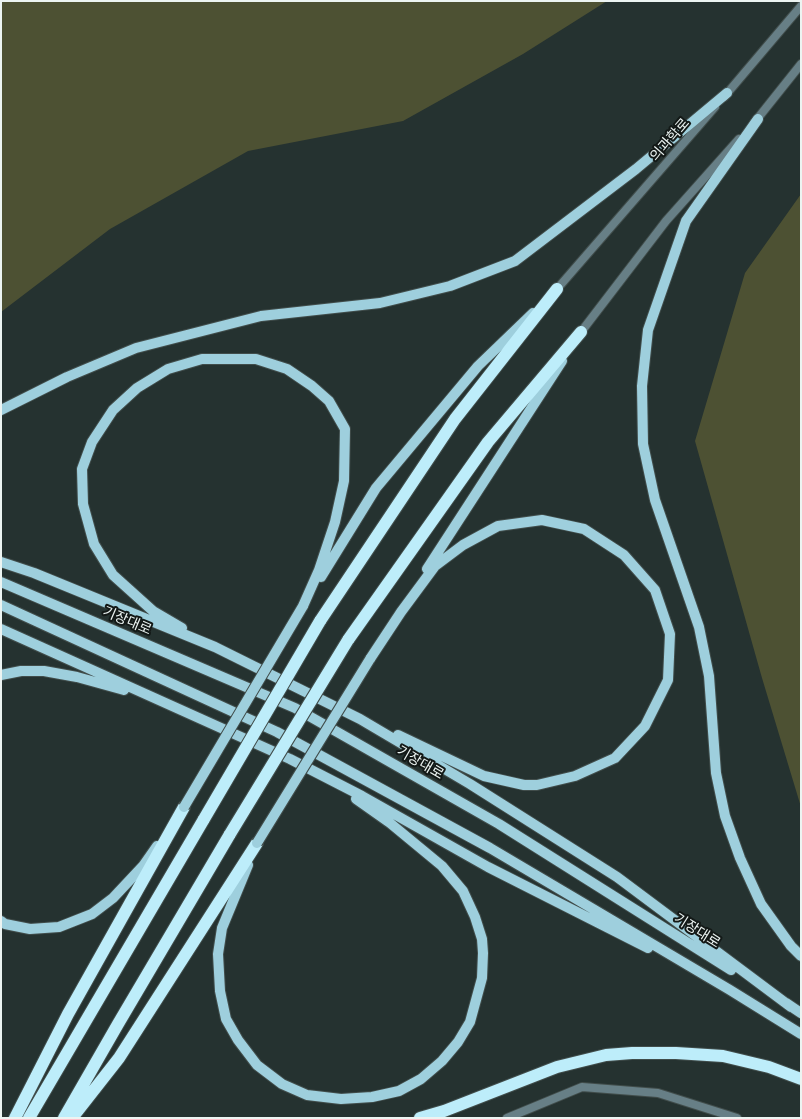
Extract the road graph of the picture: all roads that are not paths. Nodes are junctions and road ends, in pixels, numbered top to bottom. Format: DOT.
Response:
graph roads {
  1 [pos="801,6"];
  2 [pos="801,64"];
  3 [pos="727,93"];
  4 [pos="758,119"];
  5 [pos="557,289"];
  6 [pos="581,332"];
  7 [pos="1,410"];
  8 [pos="1,562"];
  9 [pos="1,582"];
  10 [pos="1,605"];
  11 [pos="303,606"];
  12 [pos="1,628"];
  13 [pos="215,647"];
  14 [pos="370,659"];
  15 [pos="1,675"];
  16 [pos="160,700"];
  17 [pos="360,719"];
  18 [pos="325,777"];
  19 [pos="184,807"];
  20 [pos="257,842"];
  21 [pos="1,922"];
  22 [pos="801,956"];
  23 [pos="730,990"];
  24 [pos="791,1007"];
  25 [pos="801,1013"];
  26 [pos="801,1034"];
  27 [pos="801,1079"];
  28 [pos="15,1118"];
  29 [pos="29,1118"];
  30 [pos="64,1118"];
  31 [pos="72,1118"];
  32 [pos="420,1118"];
  33 [pos="507,1118"];
  34 [pos="737,1118"];
  1 -- 3 [label="street, 의과학로"];
  2 -- 4 [label="street"];
  3 -- 5 [label="street, 의과학로"];
  3 -- 7 [label="main road"];
  4 -- 6 [label="street"];
  4 -- 22 [label="main road"];
  5 -- 11 [label="main road"];
  5 -- 29 [label="highway, bridge"];
  6 -- 14 [label="main road"];
  6 -- 30 [label="highway, bridge"];
  8 -- 13 [label="main road"];
  9 -- 24 [label="main road, 기장대로"];
  10 -- 23 [label="main road"];
  11 -- 13 [label="main road"];
  11 -- 19 [label="main road, bridge"];
  12 -- 16 [label="main road"];
  13 -- 17 [label="main road"];
  14 -- 17 [label="main road"];
  14 -- 20 [label="main road, bridge"];
  15 -- 16 [label="main road"];
  16 -- 18 [label="main road"];
  17 -- 24 [label="main road"];
  18 -- 20 [label="main road"];
  18 -- 23 [label="main road"];
  19 -- 21 [label="main road"];
  19 -- 28 [label="highway"];
  20 -- 31 [label="highway"];
  23 -- 26 [label="main road"];
  24 -- 25 [label="main road, 기장대로"];
  27 -- 32 [label="highway"];
  33 -- 34 [label="street"];
}
